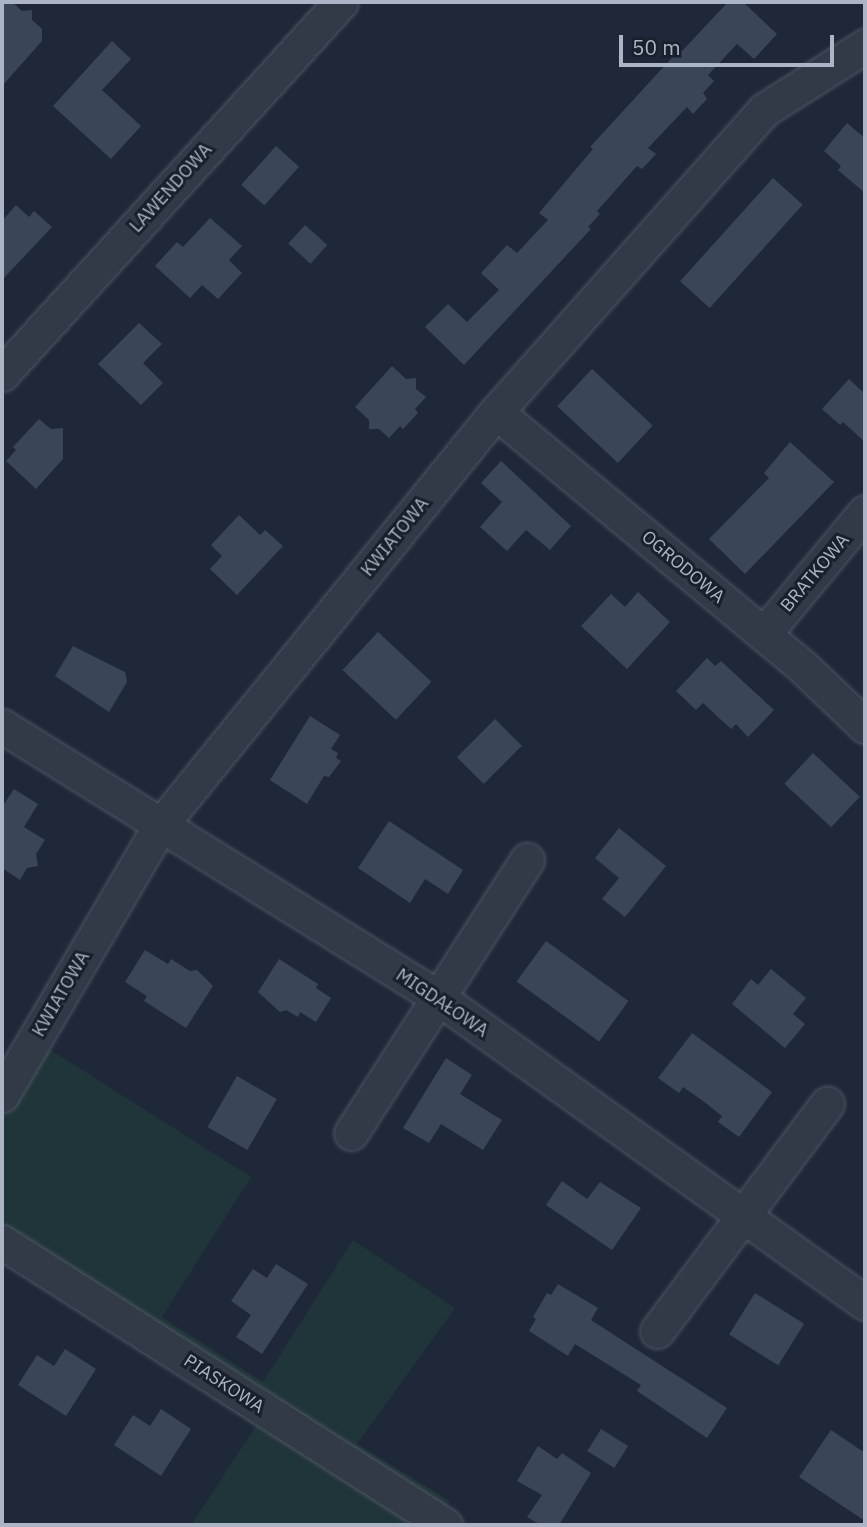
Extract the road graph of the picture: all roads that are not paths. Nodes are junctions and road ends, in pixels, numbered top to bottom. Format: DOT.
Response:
graph roads {
  1 [pos="341,2"];
  2 [pos="865,46"];
  3 [pos="2,374"];
  4 [pos="496,412"];
  5 [pos="865,512"];
  6 [pos="764,634"];
  7 [pos="2,726"];
  8 [pos="865,726"];
  9 [pos="160,826"];
  10 [pos="527,860"];
  11 [pos="438,998"];
  12 [pos="2,1095"];
  13 [pos="827,1104"];
  14 [pos="351,1133"];
  15 [pos="744,1215"];
  16 [pos="2,1242"];
  17 [pos="865,1304"];
  18 [pos="657,1331"];
  19 [pos="445,1525"];
  1 -- 3 [label="street, LAWENDOWA"];
  2 -- 4 [label="street, KWIATOWA"];
  4 -- 6 [label="street, OGRODOWA"];
  4 -- 9 [label="street, KWIATOWA"];
  5 -- 6 [label="street, BRATKOWA"];
  6 -- 8 [label="street, OGRODOWA"];
  7 -- 9 [label="street, MIGDAŁOWA"];
  9 -- 11 [label="street, MIGDAŁOWA"];
  9 -- 12 [label="street, KWIATOWA"];
  10 -- 11 [label="street"];
  11 -- 14 [label="street"];
  11 -- 15 [label="street, MIGDAŁOWA"];
  13 -- 15 [label="street"];
  15 -- 17 [label="street, MIGDAŁOWA"];
  15 -- 18 [label="street"];
  16 -- 19 [label="street, PIASKOWA"];
}
